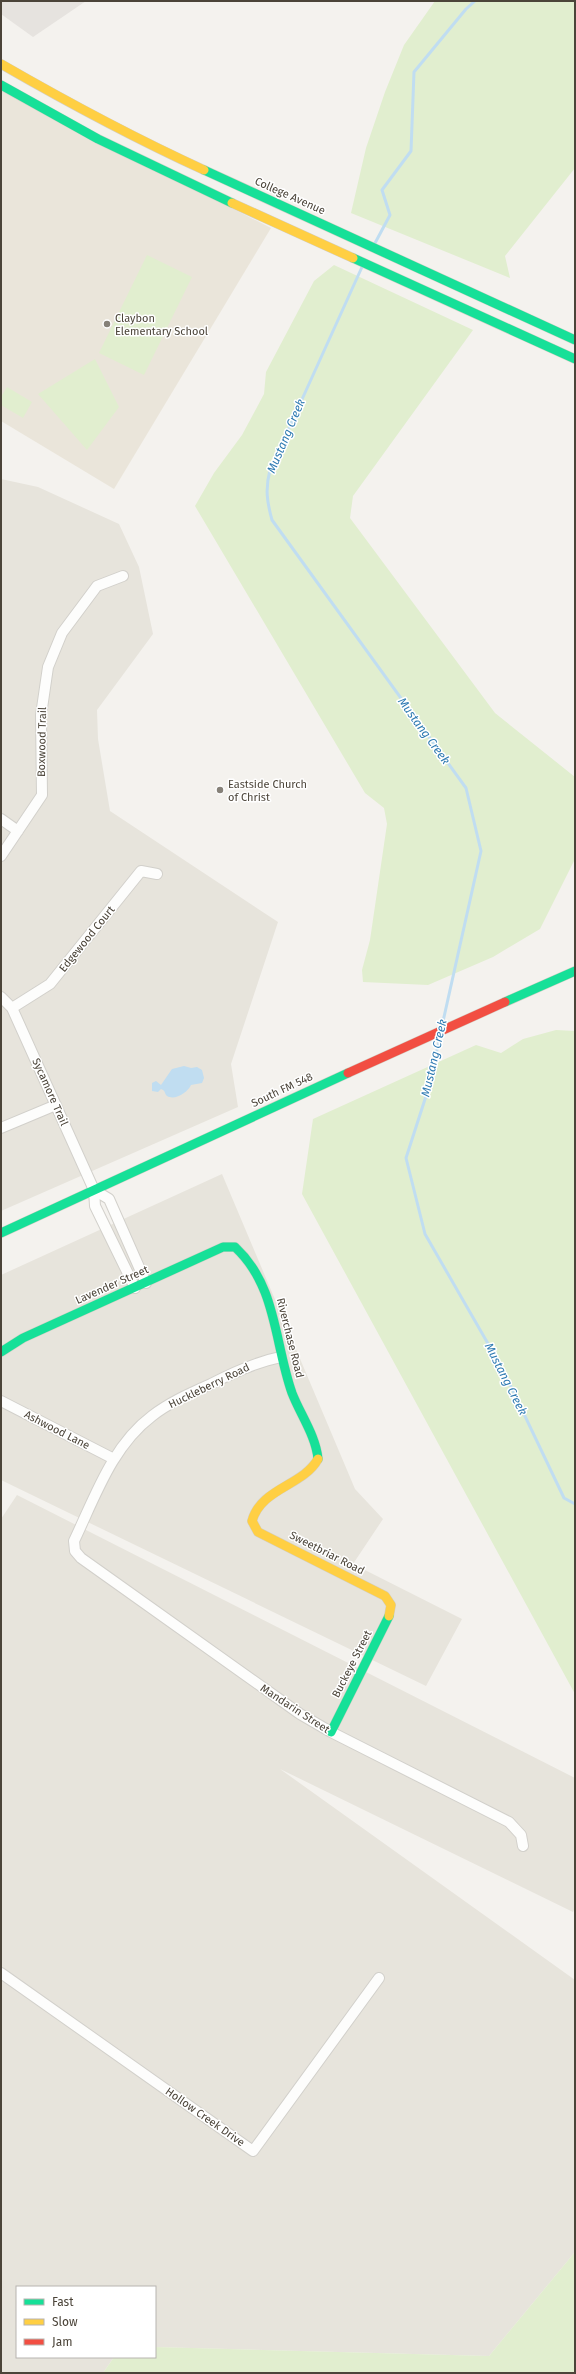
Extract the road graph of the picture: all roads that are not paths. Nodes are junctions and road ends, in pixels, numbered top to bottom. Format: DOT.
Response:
graph roads {
  1 [pos="1,64"];
  2 [pos="1,85"];
  3 [pos="110,125"];
  4 [pos="100,140"];
  5 [pos="488,300"];
  6 [pos="481,316"];
  7 [pos="575,340"];
  8 [pos="575,359"];
  9 [pos="123,576"];
  10 [pos="1,819"];
  11 [pos="18,831"];
  12 [pos="1,856"];
  13 [pos="157,874"];
  14 [pos="575,971"];
  15 [pos="1,996"];
  16 [pos="12,1008"];
  17 [pos="56,1105"];
  18 [pos="1,1128"];
  19 [pos="94,1190"];
  20 [pos="1,1232"];
  21 [pos="235,1247"];
  22 [pos="146,1283"];
  23 [pos="135,1288"];
  24 [pos="1,1352"];
  25 [pos="282,1357"];
  26 [pos="1,1401"];
  27 [pos="114,1459"];
  28 [pos="252,1522"];
  29 [pos="75,1551"];
  30 [pos="391,1605"];
  31 [pos="331,1732"];
  32 [pos="523,1846"];
  33 [pos="1,1973"];
  34 [pos="379,1978"];
  1 -- 3 [label="main road, College Avenue"];
  2 -- 4 [label="main road"];
  3 -- 4 [label="main road"];
  3 -- 5 [label="main road, College Avenue"];
  4 -- 6 [label="main road"];
  5 -- 6 [label="main road"];
  5 -- 7 [label="main road, College Avenue"];
  6 -- 8 [label="main road"];
  9 -- 11 [label="street, Boxwood Trail"];
  10 -- 11 [label="street"];
  11 -- 12 [label="street, Boxwood Trail"];
  13 -- 16 [label="street, Edgewood Court"];
  14 -- 19 [label="main road, South FM 548"];
  15 -- 16 [label="street, Sycamore Trail"];
  16 -- 17 [label="street, Sycamore Trail"];
  17 -- 18 [label="street"];
  17 -- 19 [label="street, Sycamore Trail"];
  19 -- 20 [label="main road, South FM 548"];
  19 -- 22 [label="street"];
  19 -- 23 [label="street, Sycamore Trail"];
  21 -- 22 [label="main road, Lavender Street"];
  21 -- 25 [label="main road, Riverchase Road"];
  22 -- 23 [label="main road, Lavender Street"];
  23 -- 24 [label="main road, Lavender Street"];
  25 -- 27 [label="street, Huckleberry Road"];
  25 -- 28 [label="main road, Riverchase Road"];
  26 -- 27 [label="street, Ashwood Lane"];
  27 -- 29 [label="street, Huckleberry Road"];
  28 -- 30 [label="main road, Sweetbriar Road"];
  29 -- 31 [label="street, Mandarin Street"];
  30 -- 31 [label="main road, Buckeye Street"];
  31 -- 32 [label="street, Mandarin Street"];
  33 -- 34 [label="street, Hollow Creek Drive"];
}
